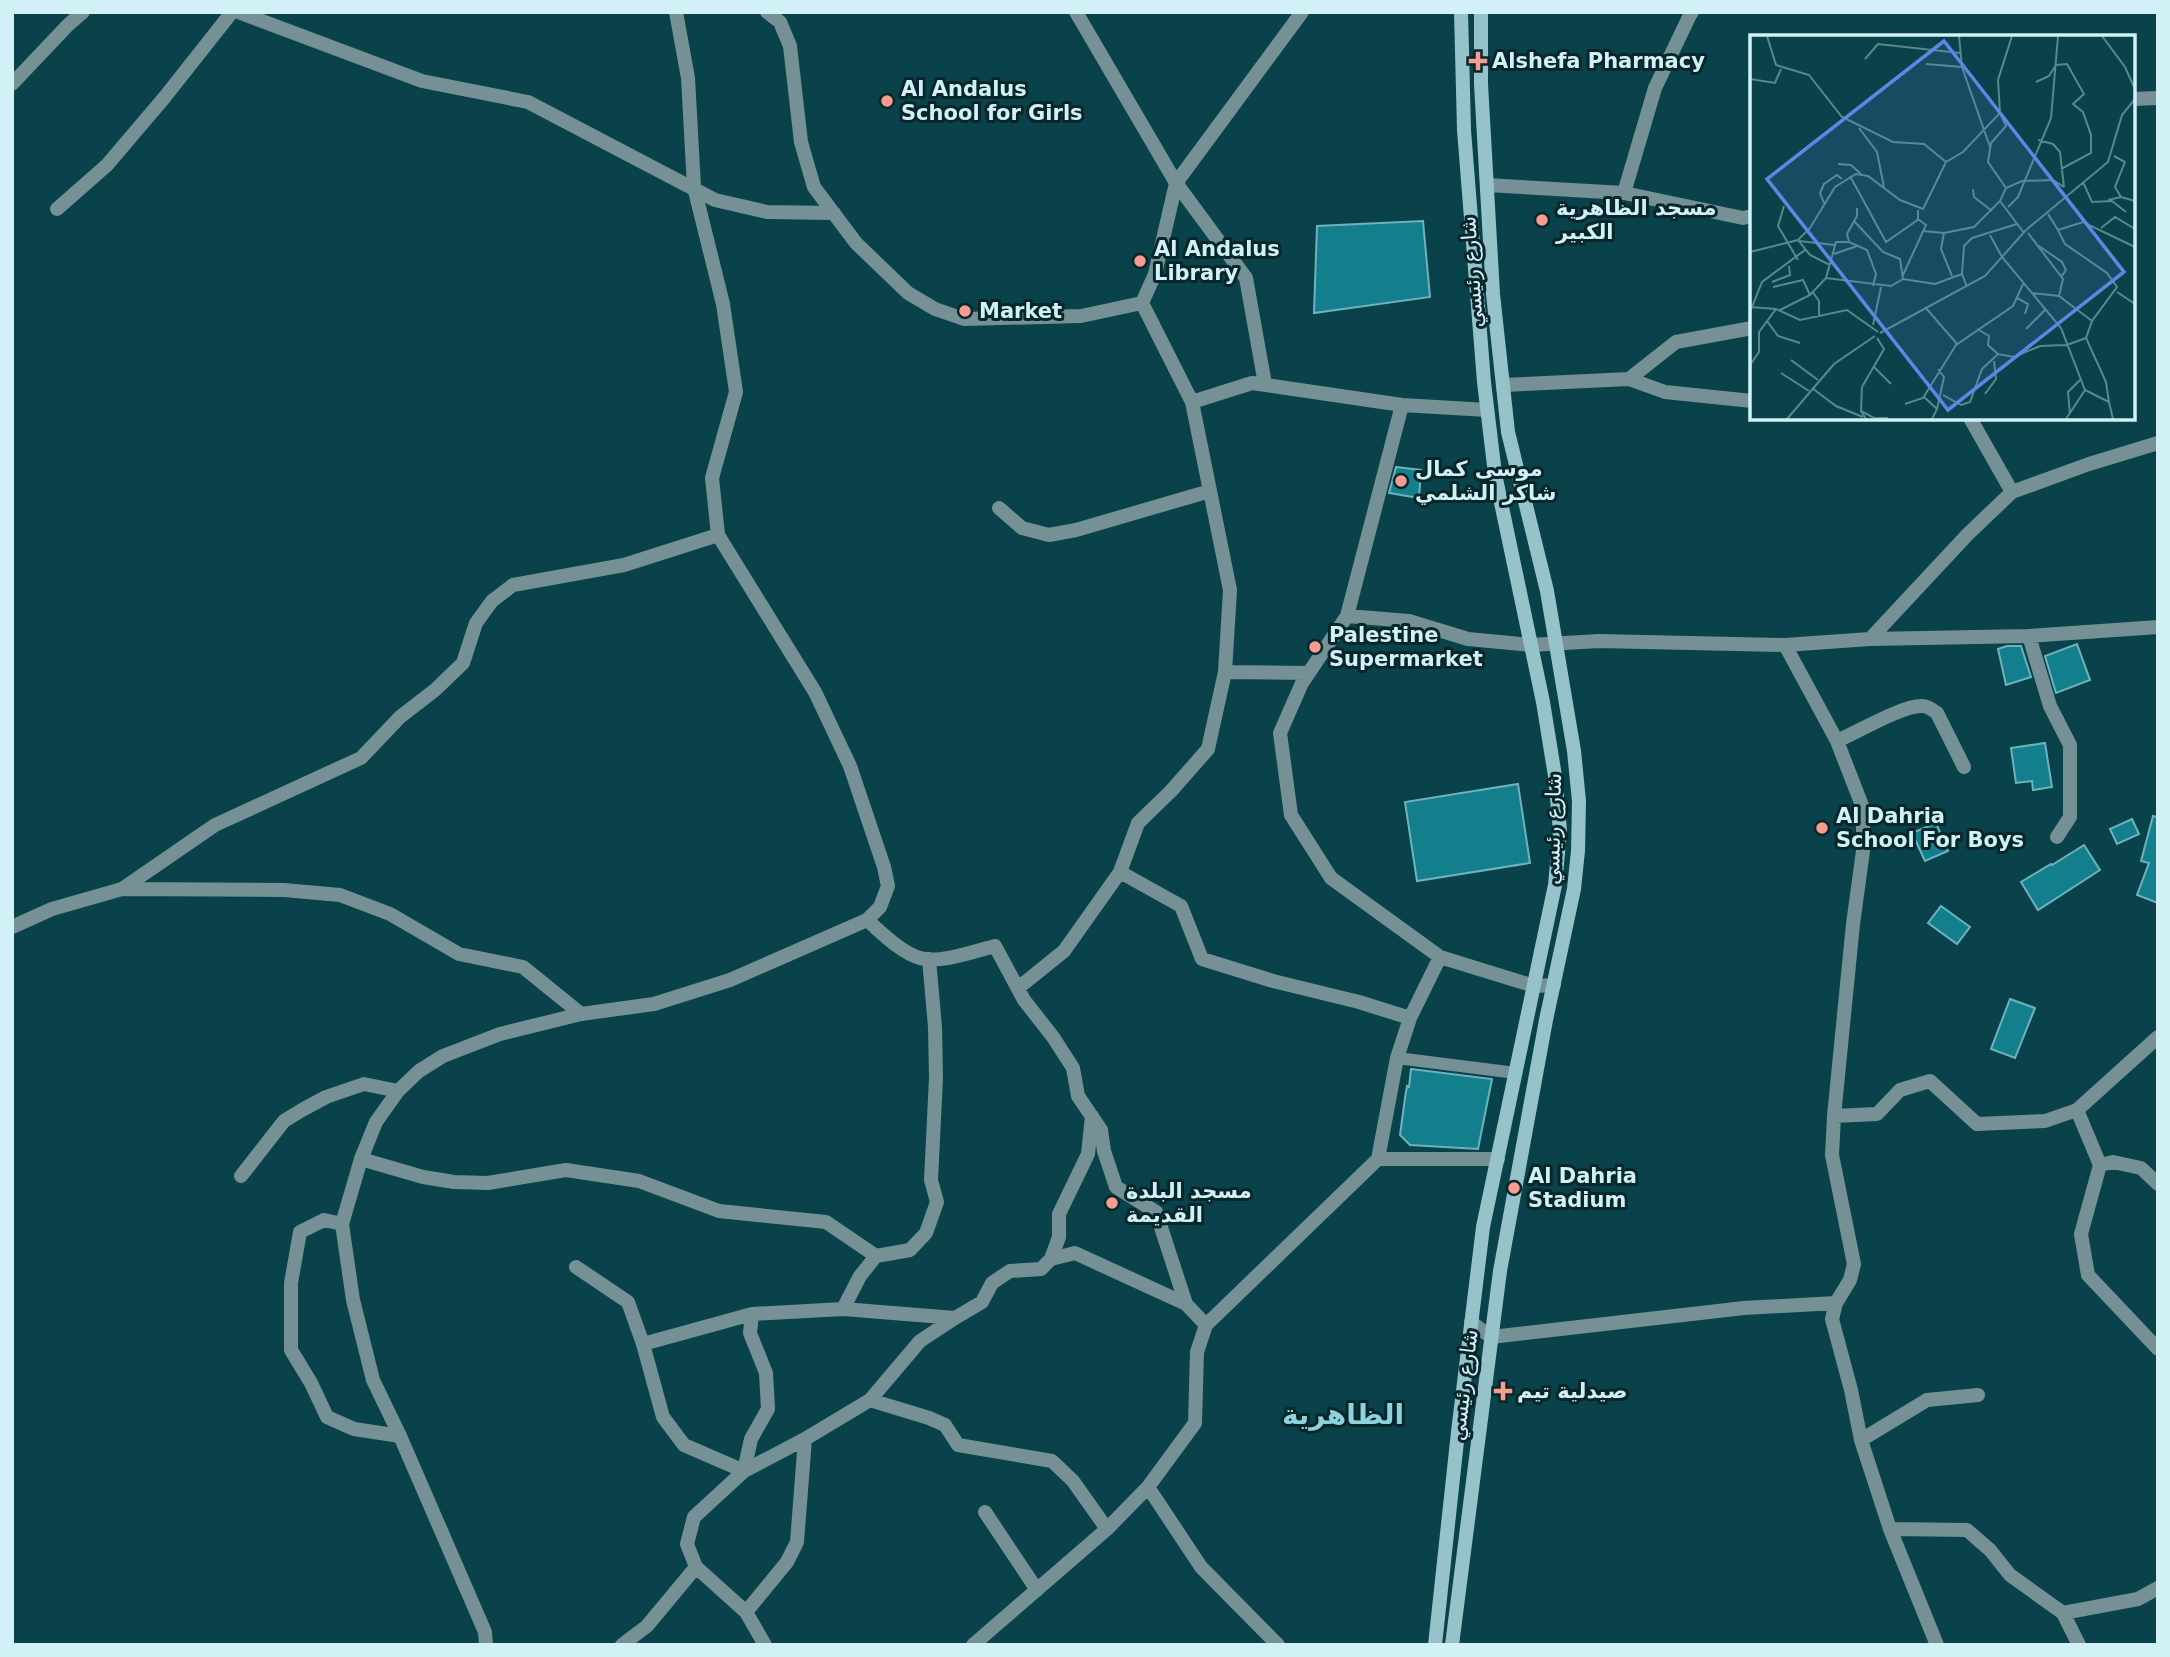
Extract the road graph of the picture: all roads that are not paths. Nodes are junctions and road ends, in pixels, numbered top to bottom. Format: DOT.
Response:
graph roads {
  1 [pos="83,12"];
  2 [pos="232,12"];
  3 [pos="238,12"];
  4 [pos="676,12"];
  5 [pos="767,12"];
  6 [pos="1076,12"];
  7 [pos="1302,12"];
  8 [pos="1461,12"];
  9 [pos="1481,12"];
  10 [pos="1692,12"];
  11 [pos="12,83"];
  12 [pos="2158,98"];
  13 [pos="2135,99"];
  14 [pos="1176,183"];
  15 [pos="1487,185"];
  16 [pos="694,187"];
  17 [pos="1624,192"];
  18 [pos="57,209"];
  19 [pos="834,213"];
  20 [pos="1750,216"];
  21 [pos="1142,303"];
  22 [pos="1750,328"];
  23 [pos="1629,379"];
  24 [pos="1265,384"];
  25 [pos="1503,384"];
  26 [pos="1750,401"];
  27 [pos="1192,402"];
  28 [pos="1402,405"];
  29 [pos="1487,410"];
  30 [pos="1971,420"];
  31 [pos="2158,443"];
  32 [pos="1210,491"];
  33 [pos="2012,492"];
  34 [pos="999,508"];
  35 [pos="718,535"];
  36 [pos="1347,615"];
  37 [pos="2158,626"];
  38 [pos="2029,636"];
  39 [pos="1870,639"];
  40 [pos="1531,645"];
  41 [pos="1556,645"];
  42 [pos="1785,645"];
  43 [pos="1224,672"];
  44 [pos="1308,673"];
  45 [pos="1837,741"];
  46 [pos="1964,767"];
  47 [pos="2057,837"];
  48 [pos="1120,872"];
  49 [pos="122,889"];
  50 [pos="867,920"];
  51 [pos="12,927"];
  52 [pos="1440,957"];
  53 [pos="929,959"];
  54 [pos="1554,985"];
  55 [pos="1534,986"];
  56 [pos="1018,988"];
  57 [pos="581,1014"];
  58 [pos="1410,1018"];
  59 [pos="2158,1037"];
  60 [pos="1397,1058"];
  61 [pos="1516,1073"];
  62 [pos="398,1091"];
  63 [pos="2077,1110"];
  64 [pos="1091,1116"];
  65 [pos="1834,1116"];
  66 [pos="1378,1159"];
  67 [pos="1498,1159"];
  68 [pos="361,1160"];
  69 [pos="2100,1165"];
  70 [pos="241,1176"];
  71 [pos="2158,1184"];
  72 [pos="342,1224"];
  73 [pos="877,1256"];
  74 [pos="1051,1259"];
  75 [pos="576,1268"];
  76 [pos="1836,1303"];
  77 [pos="1186,1304"];
  78 [pos="843,1309"];
  79 [pos="752,1314"];
  80 [pos="955,1318"];
  81 [pos="1471,1322"];
  82 [pos="1206,1325"];
  83 [pos="1491,1337"];
  84 [pos="643,1345"];
  85 [pos="2158,1349"];
  86 [pos="1978,1395"];
  87 [pos="870,1400"];
  88 [pos="400,1436"];
  89 [pos="805,1439"];
  90 [pos="1861,1440"];
  91 [pos="744,1471"];
  92 [pos="1148,1487"];
  93 [pos="985,1512"];
  94 [pos="1107,1529"];
  95 [pos="1890,1530"];
  96 [pos="696,1567"];
  97 [pos="2158,1588"];
  98 [pos="1037,1590"];
  99 [pos="746,1612"];
  100 [pos="2063,1613"];
  101 [pos="486,1645"];
  102 [pos="622,1645"];
  103 [pos="765,1645"];
  104 [pos="973,1645"];
  105 [pos="1278,1645"];
  106 [pos="1435,1645"];
  107 [pos="1452,1645"];
  108 [pos="1937,1645"];
  109 [pos="2079,1645"];
  1 -- 11 [label="street"];
  2 -- 18 [label="street"];
  3 -- 16 [label="street"];
  4 -- 16 [label="street"];
  5 -- 19 [label="street"];
  6 -- 14 [label="street"];
  7 -- 14 [label="street"];
  8 -- 29 [label="main road, شارع رئيسي"];
  9 -- 15 [label="main road, شارع رئيسي"];
  10 -- 17 [label="street"];
  12 -- 13 [label="street"];
  14 -- 21 [label="street"];
  14 -- 24 [label="street"];
  15 -- 17 [label="street"];
  15 -- 25 [label="main road, شارع رئيسي"];
  16 -- 19 [label="street"];
  16 -- 35 [label="street"];
  17 -- 20 [label="street"];
  19 -- 21 [label="street"];
  21 -- 27 [label="street"];
  22 -- 23 [label="street"];
  23 -- 25 [label="street"];
  23 -- 26 [label="street"];
  24 -- 27 [label="street"];
  24 -- 28 [label="street"];
  25 -- 41 [label="main road, شارع رئيسي"];
  27 -- 32 [label="street"];
  28 -- 29 [label="street"];
  28 -- 36 [label="street"];
  29 -- 40 [label="main road, شارع رئيسي"];
  30 -- 33 [label="street"];
  31 -- 33 [label="street"];
  32 -- 34 [label="street"];
  32 -- 43 [label="street"];
  33 -- 39 [label="street"];
  35 -- 49 [label="street"];
  35 -- 50 [label="street"];
  36 -- 40 [label="street"];
  36 -- 44 [label="street"];
  37 -- 38 [label="street"];
  38 -- 39 [label="street"];
  38 -- 47 [label="street"];
  39 -- 42 [label="street"];
  40 -- 41 [label="street"];
  40 -- 55 [label="main road, شارع رئيسي"];
  41 -- 42 [label="street"];
  41 -- 54 [label="main road, شارع رئيسي"];
  42 -- 45 [label="street"];
  43 -- 44 [label="street"];
  43 -- 48 [label="street"];
  44 -- 52 [label="street"];
  45 -- 46 [label="street"];
  45 -- 65 [label="street"];
  48 -- 56 [label="street"];
  48 -- 58 [label="street"];
  49 -- 51 [label="street"];
  49 -- 57 [label="street"];
  50 -- 53 [label="street"];
  50 -- 57 [label="street"];
  52 -- 55 [label="street"];
  52 -- 58 [label="street"];
  53 -- 56 [label="street"];
  53 -- 73 [label="street"];
  54 -- 55 [label="street"];
  54 -- 83 [label="main road, شارع رئيسي"];
  55 -- 61 [label="main road, شارع رئيسي"];
  56 -- 64 [label="street"];
  57 -- 62 [label="street"];
  58 -- 60 [label="street"];
  59 -- 63 [label="street"];
  60 -- 61 [label="lane"];
  60 -- 66 [label="street"];
  61 -- 67 [label="main road, شارع رئيسي"];
  62 -- 68 [label="street"];
  62 -- 70 [label="street"];
  63 -- 65 [label="street"];
  63 -- 69 [label="street"];
  64 -- 74 [label="street"];
  64 -- 77 [label="street"];
  65 -- 76 [label="street"];
  66 -- 67 [label="street"];
  66 -- 82 [label="street"];
  67 -- 81 [label="main road, شارع رئيسي"];
  68 -- 72 [label="street"];
  68 -- 73 [label="street"];
  69 -- 71 [label="street"];
  69 -- 85 [label="street"];
  72 -- 88 [label="street"];
  72 -- 88 [label="street"];
  73 -- 78 [label="street"];
  74 -- 77 [label="street"];
  74 -- 80 [label="street"];
  75 -- 84 [label="street"];
  76 -- 83 [label="street"];
  76 -- 90 [label="street"];
  77 -- 82 [label="street"];
  78 -- 79 [label="street"];
  78 -- 80 [label="street"];
  79 -- 84 [label="street"];
  79 -- 91 [label="street"];
  80 -- 87 [label="street"];
  81 -- 83 [label="street"];
  81 -- 106 [label="main road, شارع رئيسي"];
  82 -- 92 [label="street"];
  83 -- 107 [label="main road, شارع رئيسي"];
  84 -- 91 [label="street"];
  86 -- 90 [label="street"];
  87 -- 89 [label="street"];
  87 -- 94 [label="street"];
  88 -- 101 [label="street"];
  89 -- 91 [label="street"];
  89 -- 99 [label="street"];
  90 -- 95 [label="street"];
  91 -- 96 [label="street"];
  92 -- 94 [label="street"];
  92 -- 105 [label="street"];
  93 -- 98 [label="street"];
  94 -- 98 [label="street"];
  95 -- 100 [label="street"];
  95 -- 108 [label="street"];
  96 -- 99 [label="street"];
  96 -- 102 [label="street"];
  97 -- 100 [label="street"];
  98 -- 104 [label="street"];
  99 -- 103 [label="street"];
  100 -- 109 [label="street"];
}
